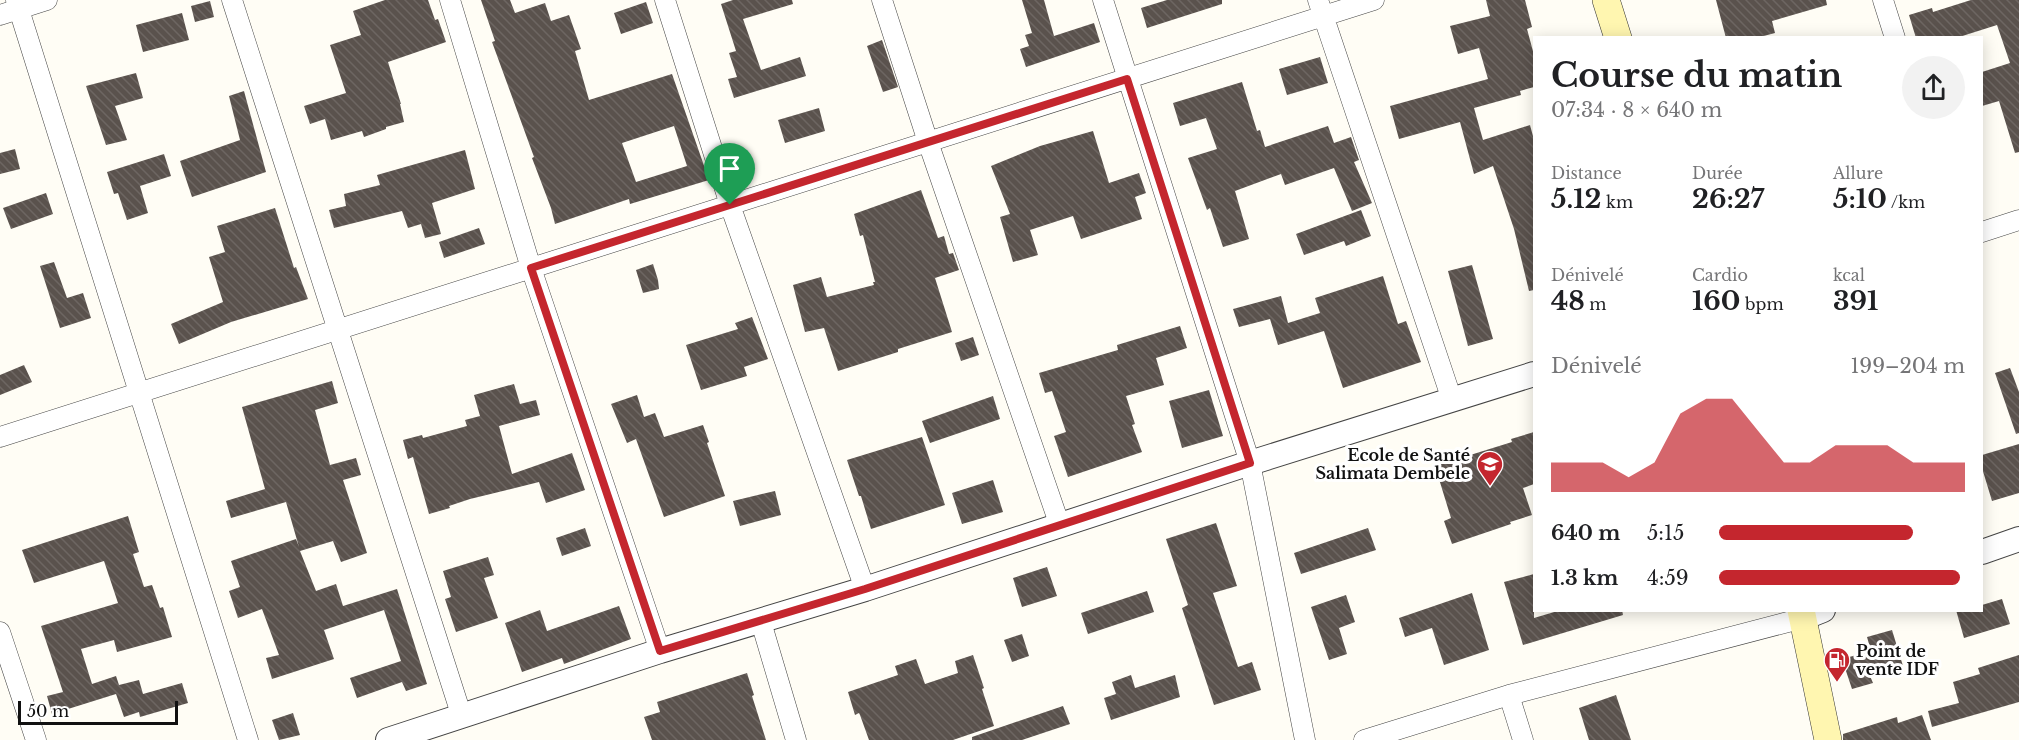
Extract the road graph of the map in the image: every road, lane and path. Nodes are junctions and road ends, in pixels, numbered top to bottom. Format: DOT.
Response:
graph roads {
  1 [pos="47,0"];
  2 [pos="232,0"];
  3 [pos="450,0"];
  4 [pos="664,0"];
  5 [pos="882,0"];
  6 [pos="1103,0"];
  7 [pos="1374,0"];
  8 [pos="1606,0"];
  9 [pos="1883,0"];
  10 [pos="18,4"];
  11 [pos="1320,8"];
  12 [pos="0,15"];
  13 [pos="1617,36"];
  14 [pos="1894,36"];
  15 [pos="1127,79"];
  16 [pos="928,142"];
  17 [pos="730,205"];
  18 [pos="2019,220"];
  19 [pos="1983,232"];
  20 [pos="531,268"];
  21 [pos="338,330"];
  22 [pos="1533,374"];
  23 [pos="139,393"];
  24 [pos="1452,400"];
  25 [pos="0,437"];
  26 [pos="1250,463"];
  27 [pos="1060,526"];
  28 [pos="2019,538"];
  29 [pos="1983,552"];
  30 [pos="865,589"];
  31 [pos="1809,613"];
  32 [pos="761,622"];
  33 [pos="0,632"];
  34 [pos="660,651"];
  35 [pos="1509,695"];
  36 [pos="462,717"];
  37 [pos="36,740"];
  38 [pos="248,740"];
  39 [pos="388,740"];
  40 [pos="796,740"];
  41 [pos="1305,740"];
  42 [pos="1364,740"];
  43 [pos="1523,740"];
  44 [pos="1828,740"];
  1 -- 10 [label="street"];
  2 -- 21 [label="street"];
  3 -- 20 [label="street"];
  4 -- 17 [label="street"];
  5 -- 16 [label="street"];
  6 -- 15 [label="street"];
  7 -- 11 [label="street"];
  8 -- 13 [label="main road"];
  9 -- 14 [label="street"];
  10 -- 12 [label="street"];
  10 -- 23 [label="street"];
  11 -- 15 [label="street"];
  11 -- 24 [label="street"];
  15 -- 16 [label="street"];
  15 -- 26 [label="street"];
  16 -- 17 [label="street"];
  16 -- 27 [label="street"];
  17 -- 20 [label="street"];
  17 -- 30 [label="street"];
  18 -- 19 [label="street"];
  20 -- 21 [label="street"];
  20 -- 34 [label="street"];
  21 -- 23 [label="street"];
  21 -- 36 [label="street"];
  22 -- 24 [label="street"];
  23 -- 25 [label="street"];
  23 -- 38 [label="street"];
  24 -- 26 [label="street"];
  26 -- 27 [label="street"];
  26 -- 41 [label="street"];
  27 -- 30 [label="street"];
  28 -- 29 [label="street"];
  30 -- 32 [label="street"];
  31 -- 35 [label="street"];
  31 -- 44 [label="main road"];
  32 -- 34 [label="street"];
  32 -- 40 [label="street"];
  33 -- 37 [label="street"];
  34 -- 36 [label="street"];
  35 -- 42 [label="street"];
  35 -- 43 [label="street"];
  36 -- 39 [label="street"];
}
